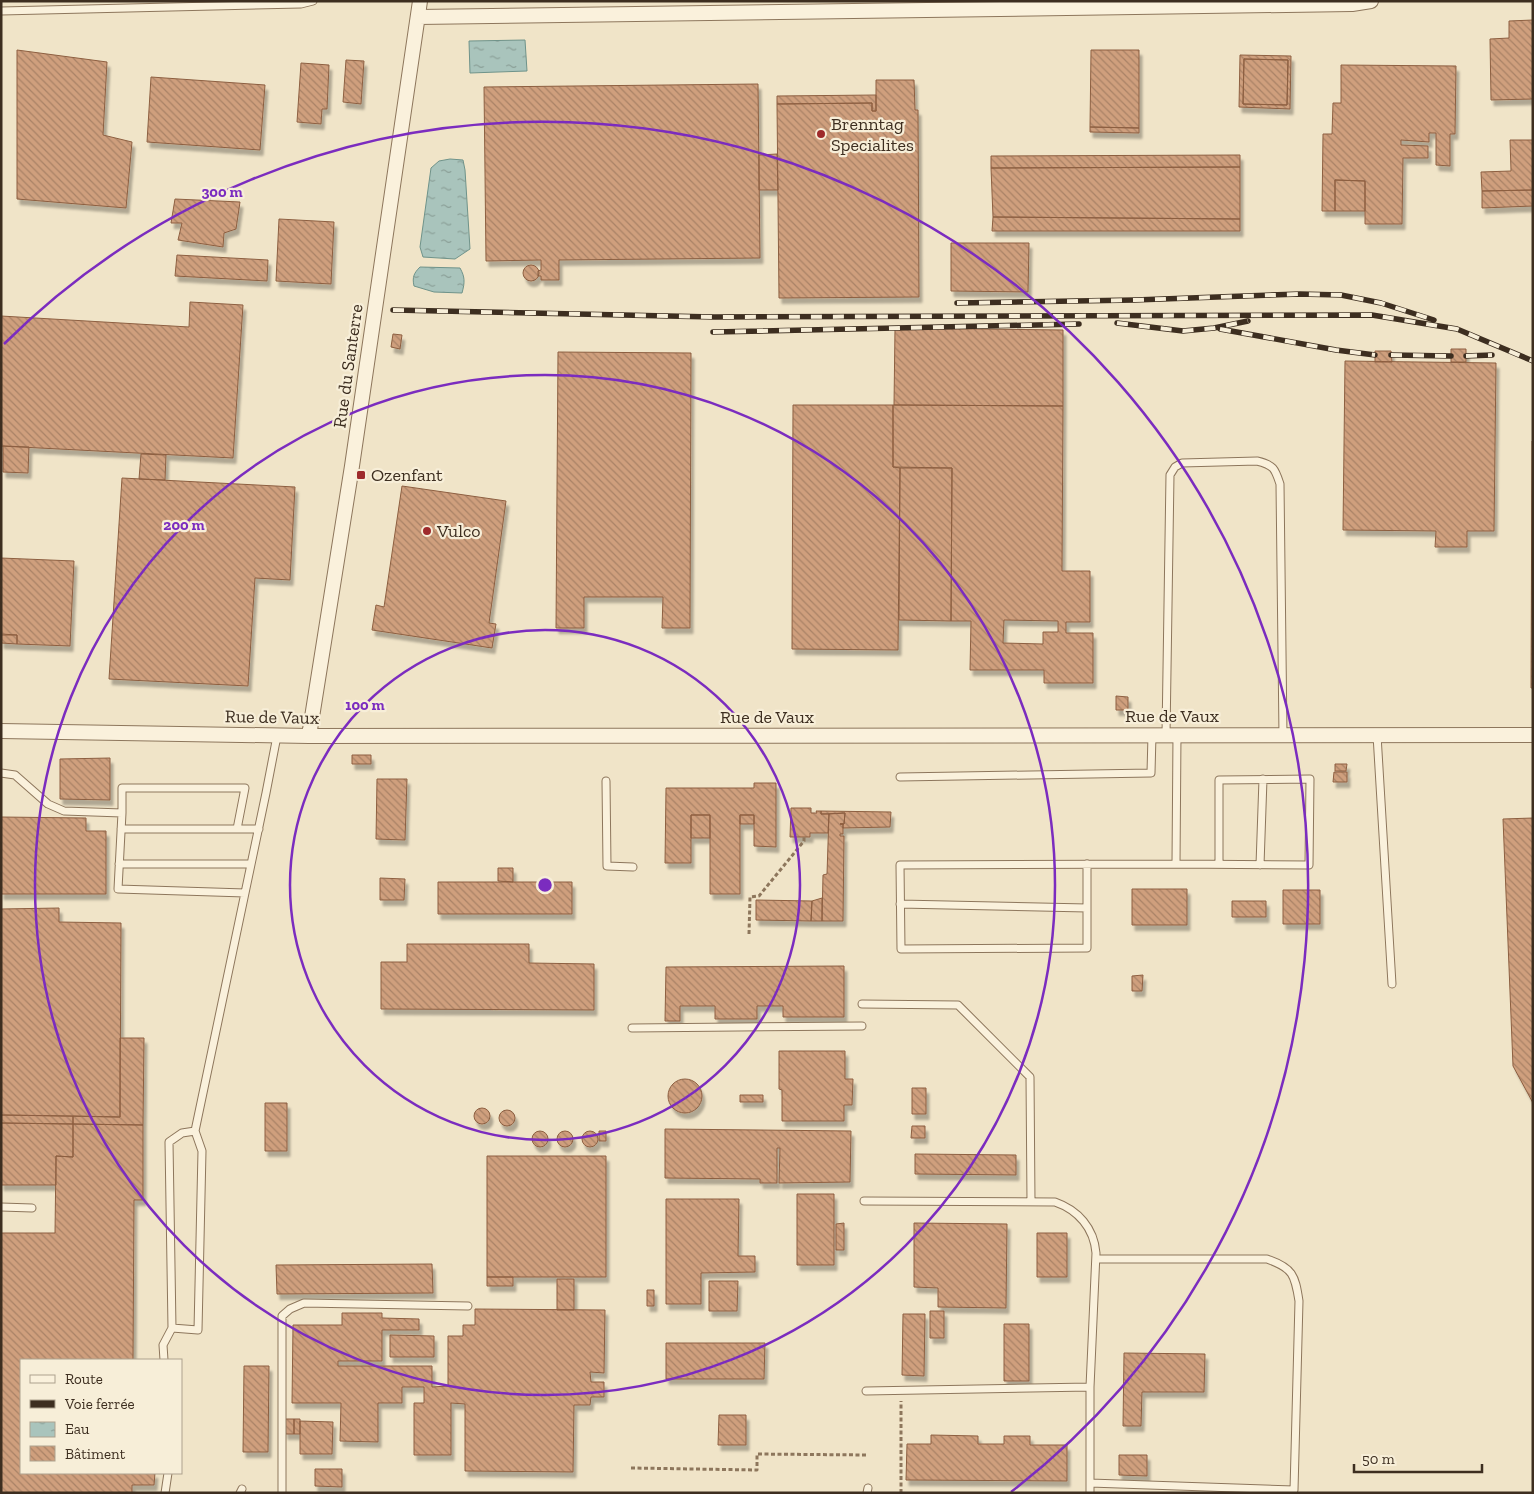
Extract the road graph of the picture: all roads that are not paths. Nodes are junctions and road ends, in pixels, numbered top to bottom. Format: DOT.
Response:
graph roads {
  1 [pos="313,1"];
  2 [pos="420,1"];
  3 [pos="1371,1"];
  4 [pos="1,11"];
  5 [pos="418,17"];
  6 [pos="1,731"];
  7 [pos="1165,735"];
  8 [pos="1283,735"];
  9 [pos="1378,735"];
  10 [pos="1533,735"];
  11 [pos="277,736"];
  12 [pos="309,736"];
  13 [pos="1,773"];
  14 [pos="900,777"];
  15 [pos="1263,779"];
  16 [pos="606,781"];
  17 [pos="122,813"];
  18 [pos="121,829"];
  19 [pos="238,829"];
  20 [pos="259,829"];
  21 [pos="119,864"];
  22 [pos="251,864"];
  23 [pos="1087,864"];
  24 [pos="1176,864"];
  25 [pos="1219,864"];
  26 [pos="1260,865"];
  27 [pos="634,867"];
  28 [pos="245,893"];
  29 [pos="900,904"];
  30 [pos="1087,908"];
  31 [pos="1392,984"];
  32 [pos="862,1004"];
  33 [pos="862,1026"];
  34 [pos="632,1028"];
  35 [pos="194,1131"];
  36 [pos="864,1201"];
  37 [pos="1031,1202"];
  38 [pos="1,1206"];
  39 [pos="32,1208"];
  40 [pos="1096,1259"];
  41 [pos="468,1306"];
  42 [pos="172,1328"];
  43 [pos="164,1359"];
  44 [pos="1090,1387"];
  45 [pos="866,1391"];
  46 [pos="168,1474"];
  47 [pos="1090,1483"];
  48 [pos="164,1493"];
  49 [pos="282,1493"];
  50 [pos="1090,1493"];
  1 -- 4 [label="lane"];
  2 -- 5 [label="street, Rue du Santerre"];
  3 -- 5 [label="street"];
  5 -- 12 [label="street, Rue du Santerre"];
  6 -- 11 [label="street, Rue de Vaux"];
  7 -- 8 [label="street, Rue de Vaux"];
  7 -- 8 [label="lane"];
  7 -- 12 [label="street, Rue de Vaux"];
  7 -- 14 [label="lane"];
  7 -- 24 [label="lane"];
  8 -- 9 [label="street, Rue de Vaux"];
  9 -- 10 [label="street, Rue de Vaux"];
  9 -- 31 [label="lane"];
  11 -- 12 [label="street, Rue de Vaux"];
  11 -- 20 [label="lane"];
  13 -- 17 [label="lane"];
  15 -- 25 [label="lane"];
  15 -- 26 [label="lane"];
  15 -- 26 [label="lane"];
  16 -- 27 [label="lane"];
  17 -- 18 [label="lane"];
  17 -- 19 [label="lane"];
  18 -- 19 [label="lane"];
  18 -- 21 [label="lane"];
  19 -- 20 [label="lane"];
  20 -- 22 [label="lane"];
  21 -- 22 [label="lane"];
  21 -- 28 [label="lane"];
  22 -- 28 [label="lane"];
  23 -- 24 [label="lane"];
  23 -- 29 [label="lane"];
  23 -- 30 [label="lane"];
  24 -- 25 [label="lane"];
  25 -- 26 [label="lane"];
  28 -- 35 [label="lane"];
  29 -- 30 [label="lane"];
  29 -- 30 [label="lane"];
  32 -- 37 [label="lane"];
  33 -- 34 [label="lane"];
  35 -- 42 [label="lane"];
  35 -- 42 [label="lane"];
  36 -- 37 [label="lane"];
  37 -- 40 [label="lane"];
  38 -- 39 [label="lane"];
  40 -- 44 [label="lane"];
  40 -- 47 [label="lane"];
  41 -- 49 [label="lane"];
  42 -- 43 [label="lane"];
  44 -- 45 [label="lane"];
  44 -- 47 [label="lane"];
  46 -- 48 [label="lane"];
  47 -- 50 [label="lane"];
}
